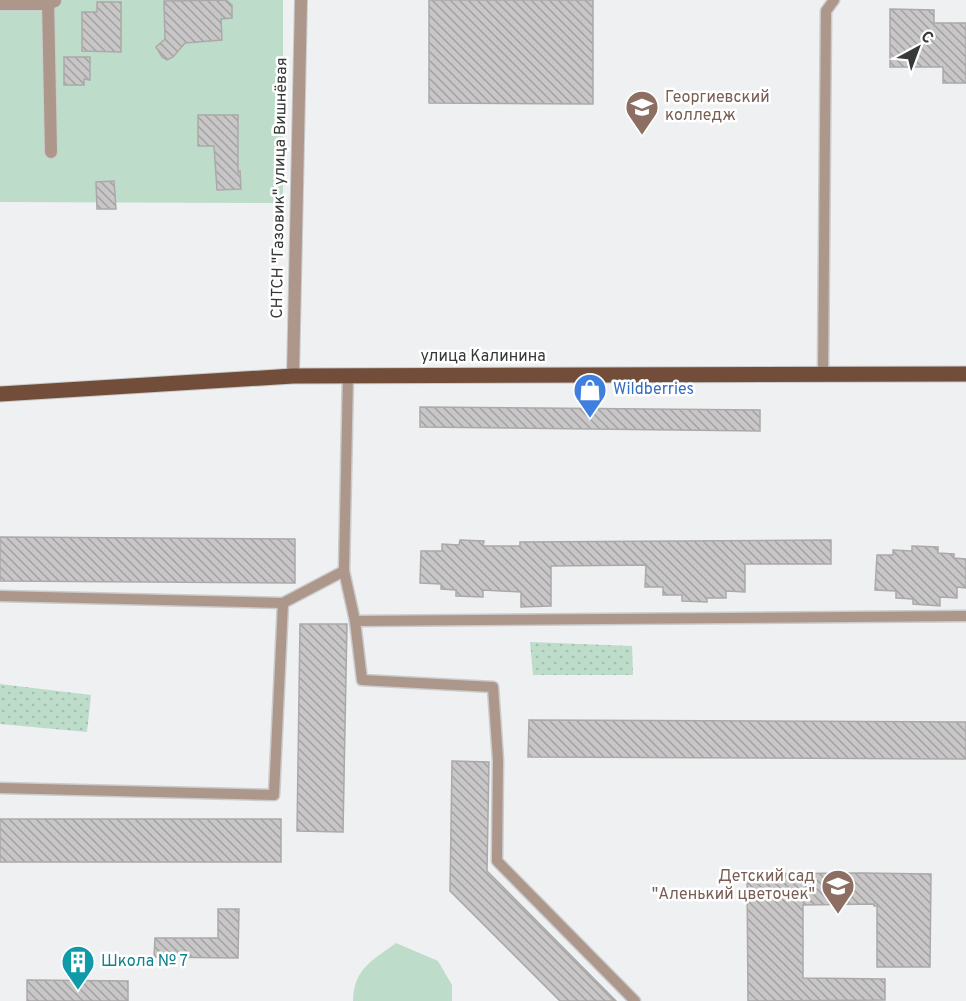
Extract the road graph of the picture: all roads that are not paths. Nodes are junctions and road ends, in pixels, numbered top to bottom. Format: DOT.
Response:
graph roads {
  1 [pos="301,0"];
  2 [pos="834,0"];
  3 [pos="51,1"];
  4 [pos="0,4"];
  5 [pos="51,152"];
  6 [pos="823,374"];
  7 [pos="966,374"];
  8 [pos="348,375"];
  9 [pos="293,376"];
  10 [pos="0,394"];
  11 [pos="344,571"];
  12 [pos="0,596"];
  13 [pos="283,603"];
  14 [pos="966,616"];
  15 [pos="356,621"];
  16 [pos="0,789"];
  17 [pos="635,1001"];
  1 -- 9 [label="street, СНТСН \"Газовик\" улица Вишнёвая"];
  2 -- 6 [label="lane"];
  3 -- 4 [label="street"];
  3 -- 5 [label="street"];
  6 -- 7 [label="main road, улица Калинина"];
  6 -- 8 [label="main road, улица Калинина"];
  8 -- 9 [label="main road, улица Калинина"];
  8 -- 11 [label="lane"];
  9 -- 10 [label="main road, улица Калинина"];
  11 -- 13 [label="lane"];
  11 -- 15 [label="lane"];
  12 -- 13 [label="lane"];
  13 -- 16 [label="lane"];
  14 -- 15 [label="lane"];
  15 -- 17 [label="lane"];
}
